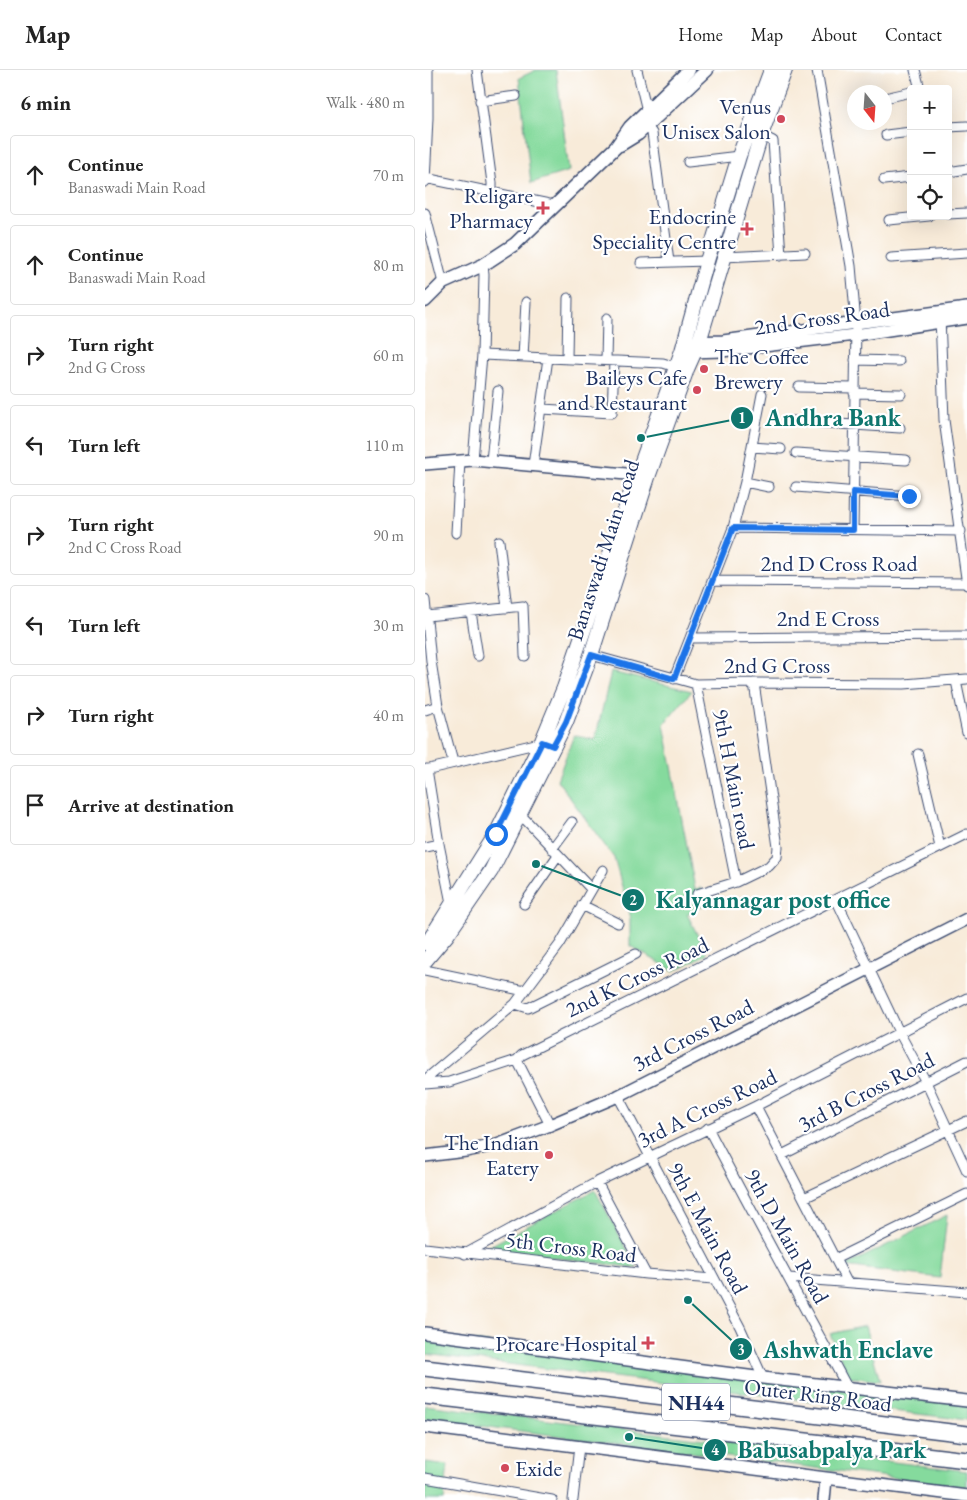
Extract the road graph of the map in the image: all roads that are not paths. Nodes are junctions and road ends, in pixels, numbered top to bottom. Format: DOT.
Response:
graph roads {
  1 [pos="428,70"];
  2 [pos="477,70"];
  3 [pos="637,70"];
  4 [pos="689,70"];
  5 [pos="707,70"];
  6 [pos="771,70"];
  7 [pos="785,70"];
  8 [pos="817,70"];
  9 [pos="915,70"];
  10 [pos="919,85"];
  11 [pos="907,93"];
  12 [pos="516,96"];
  13 [pos="892,96"];
  14 [pos="480,101"];
  15 [pos="647,111"];
  16 [pos="647,126"];
  17 [pos="967,126"];
  18 [pos="952,128"];
  19 [pos="907,132"];
  20 [pos="761,135"];
  21 [pos="885,135"];
  22 [pos="616,147"];
  23 [pos="739,156"];
  24 [pos="688,162"];
  25 [pos="967,169"];
  26 [pos="952,171"];
  27 [pos="907,177"];
  28 [pos="425,178"];
  29 [pos="884,180"];
  30 [pos="425,183"];
  31 [pos="492,192"];
  32 [pos="554,205"];
  33 [pos="967,212"];
  34 [pos="425,213"];
  35 [pos="952,214"];
  36 [pos="907,218"];
  37 [pos="889,220"];
  38 [pos="967,252"];
  39 [pos="805,253"];
  40 [pos="781,255"];
  41 [pos="724,258"];
  42 [pos="891,258"];
  43 [pos="669,262"];
  44 [pos="707,262"];
  45 [pos="641,264"];
  46 [pos="483,265"];
  47 [pos="443,283"];
  48 [pos="568,298"];
  49 [pos="425,301"];
  50 [pos="526,302"];
  51 [pos="967,308"];
  52 [pos="940,317"];
  53 [pos="607,318"];
  54 [pos="967,318"];
  55 [pos="855,329"];
  56 [pos="690,347"];
  57 [pos="482,355"];
  58 [pos="523,357"];
  59 [pos="548,358"];
  60 [pos="567,359"];
  61 [pos="610,360"];
  62 [pos="855,360"];
  63 [pos="899,361"];
  64 [pos="681,368"];
  65 [pos="799,387"];
  66 [pos="854,390"];
  67 [pos="498,391"];
  68 [pos="762,394"];
  69 [pos="901,394"];
  70 [pos="542,409"];
  71 [pos="793,421"];
  72 [pos="854,425"];
  73 [pos="900,428"];
  74 [pos="752,447"];
  75 [pos="781,449"];
  76 [pos="796,454"];
  77 [pos="853,457"];
  78 [pos="460,460"];
  79 [pos="473,460"];
  80 [pos="906,460"];
  81 [pos="491,461"];
  82 [pos="425,464"];
  83 [pos="533,465"];
  84 [pos="637,475"];
  85 [pos="745,482"];
  86 [pos="769,487"];
  87 [pos="795,488"];
  88 [pos="853,492"];
  89 [pos="909,496"];
  90 [pos="733,528"];
  91 [pos="853,530"];
  92 [pos="961,531"];
  93 [pos="456,533"];
  94 [pos="499,541"];
  95 [pos="712,582"];
  96 [pos="967,584"];
  97 [pos="425,600"];
  98 [pos="507,608"];
  99 [pos="471,612"];
  100 [pos="427,616"];
  101 [pos="967,636"];
  102 [pos="690,638"];
  103 [pos="591,655"];
  104 [pos="478,656"];
  105 [pos="525,656"];
  106 [pos="428,662"];
  107 [pos="674,679"];
  108 [pos="967,679"];
  109 [pos="956,681"];
  110 [pos="754,683"];
  111 [pos="696,684"];
  112 [pos="438,706"];
  113 [pos="425,710"];
  114 [pos="967,733"];
  115 [pos="547,744"];
  116 [pos="918,754"];
  117 [pos="453,762"];
  118 [pos="426,769"];
  119 [pos="428,805"];
  120 [pos="520,814"];
  121 [pos="572,822"];
  122 [pos="967,834"];
  123 [pos="439,844"];
  124 [pos="425,847"];
  125 [pos="940,847"];
  126 [pos="555,852"];
  127 [pos="603,870"];
  128 [pos="736,882"];
  129 [pos="591,890"];
  130 [pos="697,894"];
  131 [pos="836,899"];
  132 [pos="451,903"];
  133 [pos="524,904"];
  134 [pos="582,905"];
  135 [pos="967,919"];
  136 [pos="618,923"];
  137 [pos="425,943"];
  138 [pos="637,954"];
  139 [pos="425,961"];
  140 [pos="869,968"];
  141 [pos="425,970"];
  142 [pos="525,991"];
  143 [pos="967,998"];
  144 [pos="515,1004"];
  145 [pos="899,1032"];
  146 [pos="517,1060"];
  147 [pos="967,1062"];
  148 [pos="425,1080"];
  149 [pos="926,1082"];
  150 [pos="425,1084"];
  151 [pos="618,1096"];
  152 [pos="756,1106"];
  153 [pos="967,1121"];
  154 [pos="550,1126"];
  155 [pos="708,1128"];
  156 [pos="949,1130"];
  157 [pos="782,1155"];
  158 [pos="425,1156"];
  159 [pos="650,1156"];
  160 [pos="967,1171"];
  161 [pos="597,1182"];
  162 [pos="967,1194"];
  163 [pos="804,1198"];
  164 [pos="425,1248"];
  165 [pos="465,1254"];
  166 [pos="835,1259"];
  167 [pos="646,1274"];
  168 [pos="789,1278"];
  169 [pos="714,1279"];
  170 [pos="847,1282"];
  171 [pos="967,1292"];
  172 [pos="425,1333"];
  173 [pos="425,1368"];
  174 [pos="763,1378"];
  175 [pos="847,1387"];
  176 [pos="425,1396"];
  177 [pos="967,1401"];
  178 [pos="425,1427"];
  179 [pos="967,1434"];
  180 [pos="579,1446"];
  181 [pos="967,1460"];
  182 [pos="425,1478"];
  183 [pos="826,1479"];
  184 [pos="967,1496"];
  185 [pos="552,1500"];
  186 [pos="573,1500"];
  187 [pos="824,1500"];
  1 -- 28 [label="street"];
  2 -- 14 [label="street"];
  3 -- 15 [label="street"];
  4 -- 15 [label="main road"];
  5 -- 16 [label="main road"];
  6 -- 23 [label="main road, Banaswadi Main Road"];
  7 -- 20 [label="main road, Banaswadi Main Road"];
  8 -- 55 [label="street"];
  9 -- 10 [label="street"];
  11 -- 13 [label="street"];
  12 -- 14 [label="street"];
  14 -- 31 [label="street"];
  15 -- 22 [label="main road"];
  16 -- 22 [label="main road"];
  16 -- 43 [label="street"];
  17 -- 18 [label="street"];
  19 -- 21 [label="street"];
  20 -- 40 [label="street"];
  20 -- 41 [label="main road, Banaswadi Main Road"];
  22 -- 32 [label="main road"];
  23 -- 24 [label="street"];
  23 -- 44 [label="main road, Banaswadi Main Road"];
  25 -- 26 [label="street"];
  27 -- 29 [label="street"];
  28 -- 30 [label="street"];
  28 -- 31 [label="street"];
  31 -- 32 [label="street"];
  32 -- 46 [label="main road"];
  33 -- 35 [label="street"];
  34 -- 47 [label="street"];
  36 -- 37 [label="street"];
  38 -- 42 [label="street"];
  39 -- 40 [label="street"];
  40 -- 41 [label="street"];
  41 -- 56 [label="main road, Banaswadi Main Road"];
  43 -- 44 [label="street"];
  43 -- 45 [label="street"];
  44 -- 56 [label="main road, Banaswadi Main Road"];
  46 -- 47 [label="main road"];
  46 -- 57 [label="street"];
  47 -- 49 [label="main road"];
  48 -- 60 [label="street"];
  50 -- 58 [label="street"];
  51 -- 52 [label="street, 2nd Cross Road"];
  52 -- 54 [label="street, 2nd Cross Road"];
  52 -- 55 [label="street, 2nd Cross Road"];
  52 -- 92 [label="street"];
  53 -- 61 [label="street"];
  55 -- 56 [label="street, 2nd Cross Road"];
  55 -- 62 [label="street"];
  56 -- 64 [label="main road, Banaswadi Main Road"];
  57 -- 58 [label="street"];
  57 -- 79 [label="street"];
  58 -- 59 [label="street"];
  59 -- 60 [label="street"];
  59 -- 70 [label="street"];
  60 -- 61 [label="street"];
  61 -- 64 [label="street"];
  61 -- 70 [label="street"];
  62 -- 63 [label="street"];
  62 -- 66 [label="street"];
  64 -- 84 [label="main road, Banaswadi Main Road"];
  64 -- 103 [label="main road, Banaswadi Main Road"];
  65 -- 66 [label="street"];
  66 -- 69 [label="street"];
  66 -- 72 [label="street"];
  67 -- 81 [label="street"];
  68 -- 74 [label="street"];
  70 -- 83 [label="street"];
  71 -- 72 [label="street"];
  72 -- 73 [label="street"];
  72 -- 77 [label="street"];
  74 -- 75 [label="street"];
  74 -- 85 [label="street"];
  76 -- 77 [label="street"];
  77 -- 80 [label="street"];
  77 -- 88 [label="street"];
  78 -- 79 [label="street"];
  78 -- 82 [label="street"];
  78 -- 93 [label="street"];
  79 -- 81 [label="street"];
  81 -- 83 [label="street"];
  83 -- 84 [label="street"];
  84 -- 115 [label="main road, Banaswadi Main Road"];
  85 -- 86 [label="street"];
  85 -- 90 [label="street"];
  87 -- 88 [label="street"];
  88 -- 89 [label="street"];
  88 -- 91 [label="street"];
  90 -- 91 [label="street"];
  90 -- 95 [label="street"];
  91 -- 92 [label="street"];
  92 -- 96 [label="street"];
  94 -- 98 [label="street"];
  95 -- 96 [label="street, 2nd D Cross Road"];
  95 -- 102 [label="street"];
  97 -- 100 [label="street"];
  98 -- 99 [label="street"];
  98 -- 105 [label="street"];
  99 -- 100 [label="street"];
  99 -- 104 [label="street"];
  100 -- 106 [label="street"];
  101 -- 102 [label="street, 2nd E Cross"];
  102 -- 107 [label="street"];
  103 -- 107 [label="street, 2nd G Cross"];
  103 -- 115 [label="main road, Banaswadi Main Road"];
  106 -- 112 [label="street"];
  107 -- 111 [label="street, 2nd G Cross"];
  108 -- 109 [label="street, 2nd G Cross"];
  109 -- 110 [label="street, 2nd G Cross"];
  109 -- 114 [label="street"];
  110 -- 111 [label="street, 2nd G Cross"];
  110 -- 128 [label="street"];
  111 -- 128 [label="street, 9th H Main road"];
  112 -- 113 [label="street"];
  112 -- 117 [label="street"];
  115 -- 117 [label="street"];
  115 -- 120 [label="main road, Banaswadi Main Road"];
  115 -- 132 [label="main road, Banaswadi Main Road"];
  116 -- 125 [label="street"];
  117 -- 118 [label="street"];
  118 -- 119 [label="street"];
  119 -- 123 [label="street"];
  120 -- 126 [label="street"];
  120 -- 139 [label="main road, Banaswadi Main Road"];
  121 -- 126 [label="street"];
  122 -- 125 [label="street, 2nd K Cross Road"];
  123 -- 124 [label="street"];
  123 -- 132 [label="street"];
  125 -- 131 [label="street, 2nd K Cross Road"];
  126 -- 129 [label="street"];
  126 -- 133 [label="street"];
  127 -- 129 [label="street"];
  128 -- 130 [label="street"];
  129 -- 134 [label="street"];
  131 -- 140 [label="street"];
  131 -- 146 [label="street, 2nd K Cross Road"];
  132 -- 137 [label="main road, Banaswadi Main Road"];
  134 -- 136 [label="street"];
  134 -- 142 [label="street"];
  135 -- 140 [label="street, 3rd Cross Road"];
  138 -- 144 [label="street"];
  140 -- 145 [label="street"];
  140 -- 151 [label="street, 3rd Cross Road"];
  141 -- 142 [label="street"];
  142 -- 144 [label="street"];
  143 -- 145 [label="street, 3rd A Cross Road"];
  144 -- 148 [label="street"];
  145 -- 149 [label="street"];
  145 -- 152 [label="street, 3rd A Cross Road"];
  146 -- 150 [label="street, 2nd K Cross Road"];
  146 -- 154 [label="street"];
  147 -- 149 [label="street, 3rd B Cross Road"];
  149 -- 156 [label="street"];
  149 -- 157 [label="street, 3rd B Cross Road"];
  151 -- 154 [label="street, 3rd Cross Road"];
  151 -- 159 [label="street, 9th E Main Road"];
  152 -- 155 [label="street, 3rd A Cross Road"];
  152 -- 157 [label="street"];
  153 -- 156 [label="street"];
  154 -- 158 [label="street, 3rd Cross Road"];
  155 -- 159 [label="street, 3rd A Cross Road"];
  155 -- 168 [label="street, 9th D Main Road"];
  156 -- 160 [label="street"];
  156 -- 163 [label="street"];
  157 -- 163 [label="street"];
  159 -- 161 [label="street, 3rd A Cross Road"];
  159 -- 169 [label="street, 9th E Main Road"];
  161 -- 165 [label="street, 3rd A Cross Road"];
  161 -- 167 [label="street"];
  162 -- 166 [label="street"];
  163 -- 166 [label="street"];
  164 -- 165 [label="street, 5th Cross Road"];
  165 -- 167 [label="street, 5th Cross Road"];
  166 -- 170 [label="street"];
  167 -- 169 [label="street, 5th Cross Road"];
  168 -- 170 [label="street"];
  168 -- 175 [label="street, 9th D Main Road"];
  169 -- 174 [label="street, 9th E Main Road"];
  170 -- 171 [label="street"];
  172 -- 174 [label="street"];
  173 -- 179 [label="highway, Outer Ring Road / NH44"];
  174 -- 175 [label="street"];
  175 -- 177 [label="street"];
  176 -- 181 [label="highway, NH44"];
  178 -- 180 [label="street"];
  180 -- 183 [label="street"];
  180 -- 186 [label="street"];
  182 -- 185 [label="street"];
  183 -- 184 [label="street"];
  183 -- 187 [label="street"];
}
